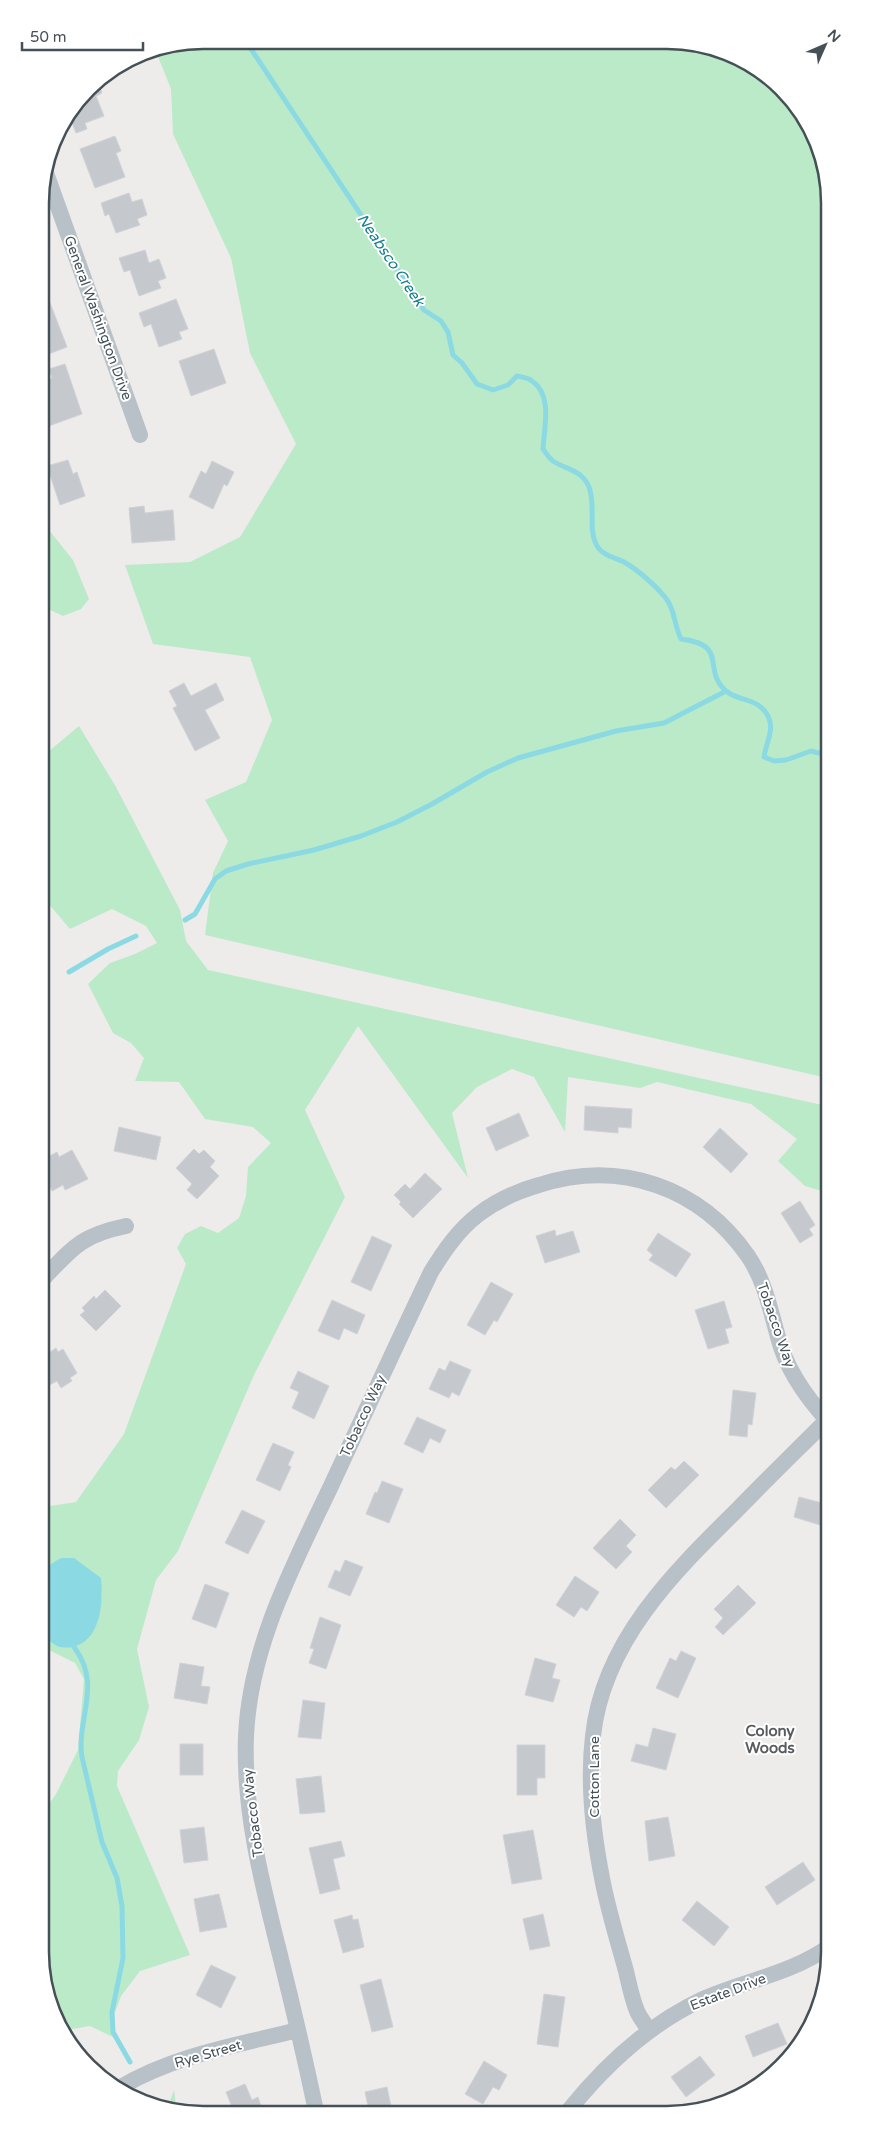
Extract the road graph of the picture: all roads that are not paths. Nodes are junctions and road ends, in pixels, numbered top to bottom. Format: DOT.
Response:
graph roads {
  1 [pos="50,185"];
  2 [pos="140,435"];
  3 [pos="126,1226"];
  4 [pos="49,1273"];
  5 [pos="821,1411"];
  6 [pos="821,1427"];
  7 [pos="821,1951"];
  8 [pos="298,2030"];
  9 [pos="649,2030"];
  10 [pos="126,2085"];
  11 [pos="315,2106"];
  12 [pos="572,2106"];
  1 -- 2 [label="street, General Washington Drive"];
  3 -- 4 [label="street"];
  5 -- 8 [label="street, Tobacco Way"];
  6 -- 9 [label="street, Cotton Lane"];
  7 -- 9 [label="street, Estate Drive"];
  8 -- 10 [label="street, Rye Street"];
  8 -- 11 [label="street, Tobacco Way"];
  9 -- 12 [label="street, Estate Drive"];
}
